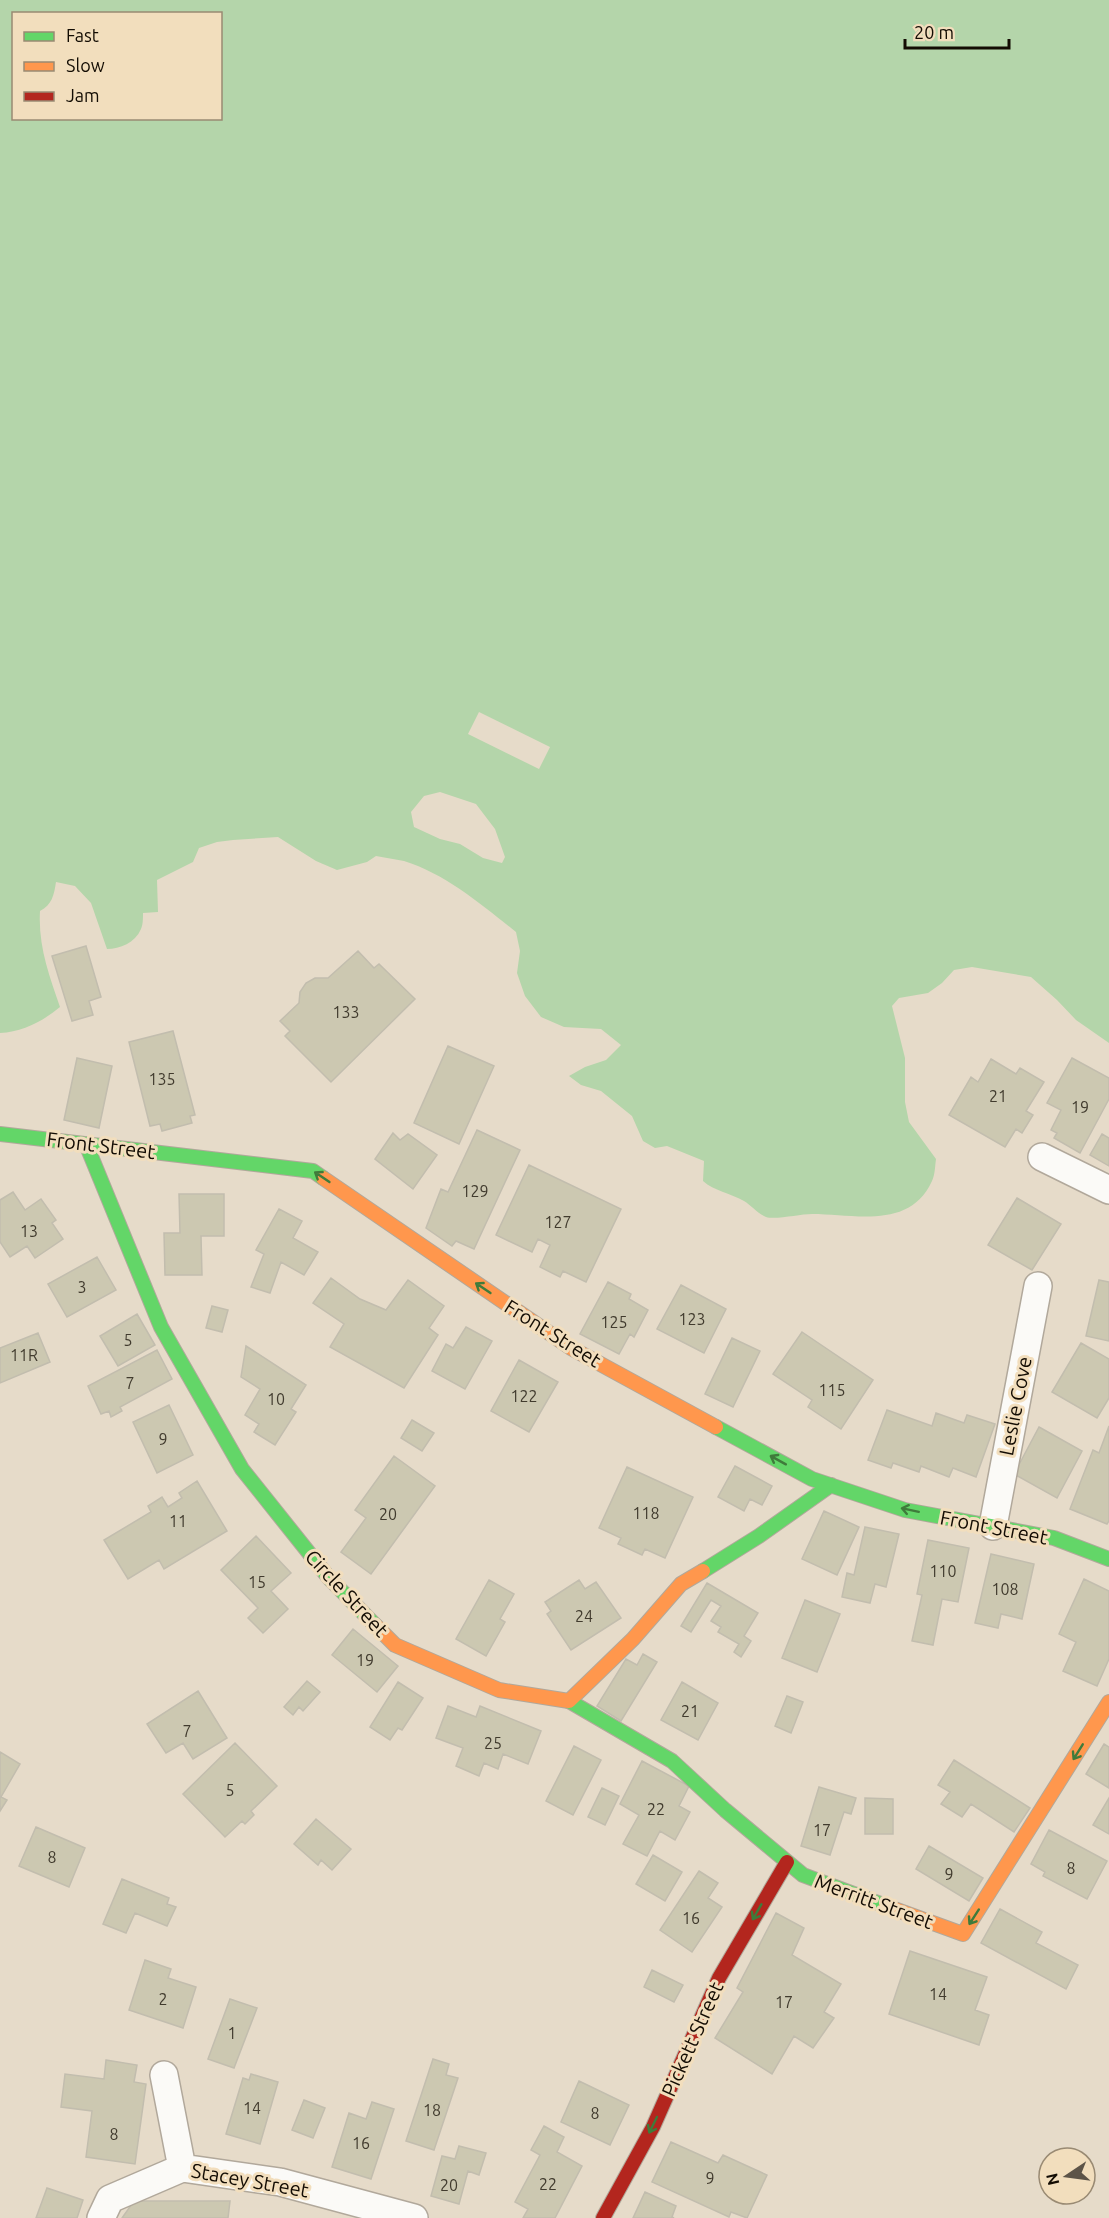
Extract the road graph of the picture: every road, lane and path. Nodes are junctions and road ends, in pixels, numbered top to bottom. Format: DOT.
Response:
graph roads {
  1 [pos="0,1134"];
  2 [pos="86,1144"];
  3 [pos="1042,1157"];
  4 [pos="1109,1190"];
  5 [pos="1038,1286"];
  6 [pos="831,1485"];
  7 [pos="993,1526"];
  8 [pos="1109,1559"];
  9 [pos="568,1701"];
  10 [pos="1109,1702"];
  11 [pos="787,1862"];
  12 [pos="164,2075"];
  13 [pos="182,2168"];
  14 [pos="101,2218"];
  15 [pos="414,2218"];
  16 [pos="603,2218"];
  1 -- 2 [label="street, Front Street"];
  6 -- 2 [label="street, Front Street, one-way"];
  2 -- 9 [label="street, Circle Street"];
  3 -- 4 [label="street"];
  5 -- 7 [label="street, Leslie Cove"];
  7 -- 6 [label="street, Front Street, one-way"];
  6 -- 9 [label="street"];
  7 -- 8 [label="street, Front Street"];
  9 -- 11 [label="street, Merritt Street"];
  10 -- 11 [label="street, Merritt Street, one-way"];
  11 -- 16 [label="street, Pickett Street, one-way"];
  12 -- 13 [label="street"];
  13 -- 14 [label="street, Stacey Street"];
  13 -- 15 [label="street, Stacey Street"];
}
